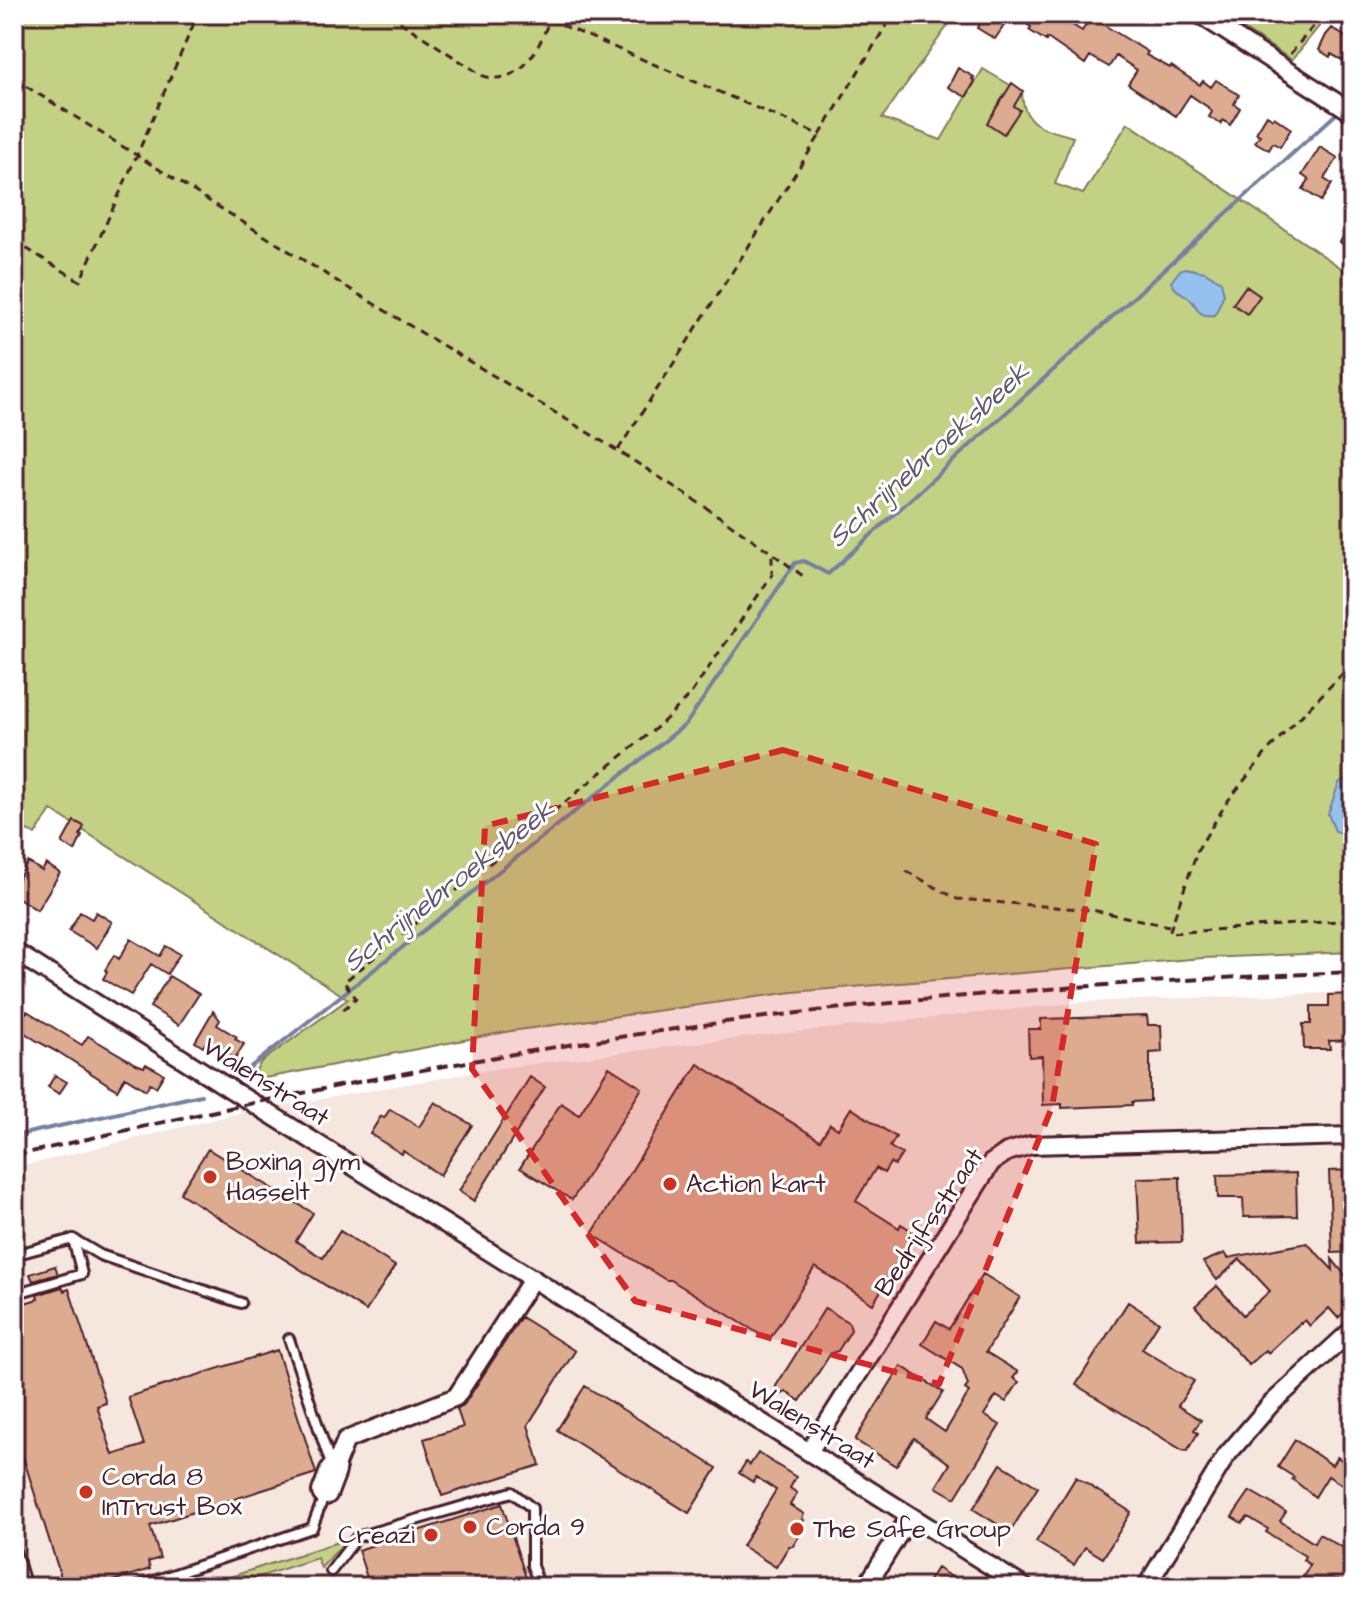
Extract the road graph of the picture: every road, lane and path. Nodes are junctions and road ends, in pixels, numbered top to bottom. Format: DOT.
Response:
graph roads {
  1 [pos="198,14"];
  2 [pos="388,14"];
  3 [pos="536,14"];
  4 [pos="551,14"];
  5 [pos="893,14"];
  6 [pos="1199,14"];
  7 [pos="1324,14"];
  8 [pos="549,20"];
  9 [pos="1280,65"];
  10 [pos="14,79"];
  11 [pos="1353,113"];
  12 [pos="820,135"];
  13 [pos="137,155"];
  14 [pos="14,241"];
  15 [pos="618,450"];
  16 [pos="772,551"];
  17 [pos="807,579"];
  18 [pos="1353,663"];
  19 [pos="906,871"];
  20 [pos="1353,920"];
  21 [pos="1171,926"];
  22 [pos="14,951"];
  23 [pos="343,1010"];
  24 [pos="1353,1136"];
  25 [pos="73,1239"];
  26 [pos="14,1255"];
  27 [pos="533,1278"];
  28 [pos="14,1294"];
  29 [pos="241,1303"];
  30 [pos="1353,1329"];
  31 [pos="289,1339"];
  32 [pos="346,1440"];
  33 [pos="323,1443"];
  34 [pos="809,1452"];
  35 [pos="329,1482"];
  36 [pos="910,1516"];
  37 [pos="14,1547"];
  38 [pos="331,1571"];
  39 [pos="26,1587"];
  40 [pos="136,1587"];
  41 [pos="540,1587"];
  42 [pos="866,1587"];
  43 [pos="1024,1587"];
  44 [pos="1146,1587"];
  1 -- 13 [label="path"];
  2 -- 8 [label="path"];
  3 -- 8 [label="path"];
  4 -- 8 [label="path"];
  5 -- 12 [label="path"];
  6 -- 9 [label="street"];
  7 -- 9 [label="path"];
  8 -- 12 [label="path"];
  9 -- 11 [label="street"];
  10 -- 13 [label="path"];
  12 -- 15 [label="path"];
  13 -- 14 [label="path"];
  13 -- 15 [label="path"];
  15 -- 16 [label="path"];
  16 -- 17 [label="path"];
  16 -- 23 [label="path"];
  18 -- 21 [label="path"];
  19 -- 21 [label="path"];
  20 -- 21 [label="path"];
  22 -- 27 [label="street, Walenstraat"];
  24 -- 34 [label="street, Bedrijfsstraat"];
  25 -- 26 [label="lane"];
  25 -- 28 [label="lane"];
  25 -- 29 [label="lane"];
  27 -- 32 [label="street"];
  27 -- 34 [label="street, Walenstraat"];
  30 -- 44 [label="street"];
  31 -- 33 [label="lane"];
  32 -- 33 [label="lane"];
  32 -- 35 [label="street"];
  33 -- 35 [label="lane"];
  34 -- 36 [label="street, Walenstraat"];
  35 -- 40 [label="lane"];
  36 -- 42 [label="street"];
  36 -- 43 [label="street, Walenstraat"];
  37 -- 39 [label="lane"];
  38 -- 41 [label="lane"];
}
